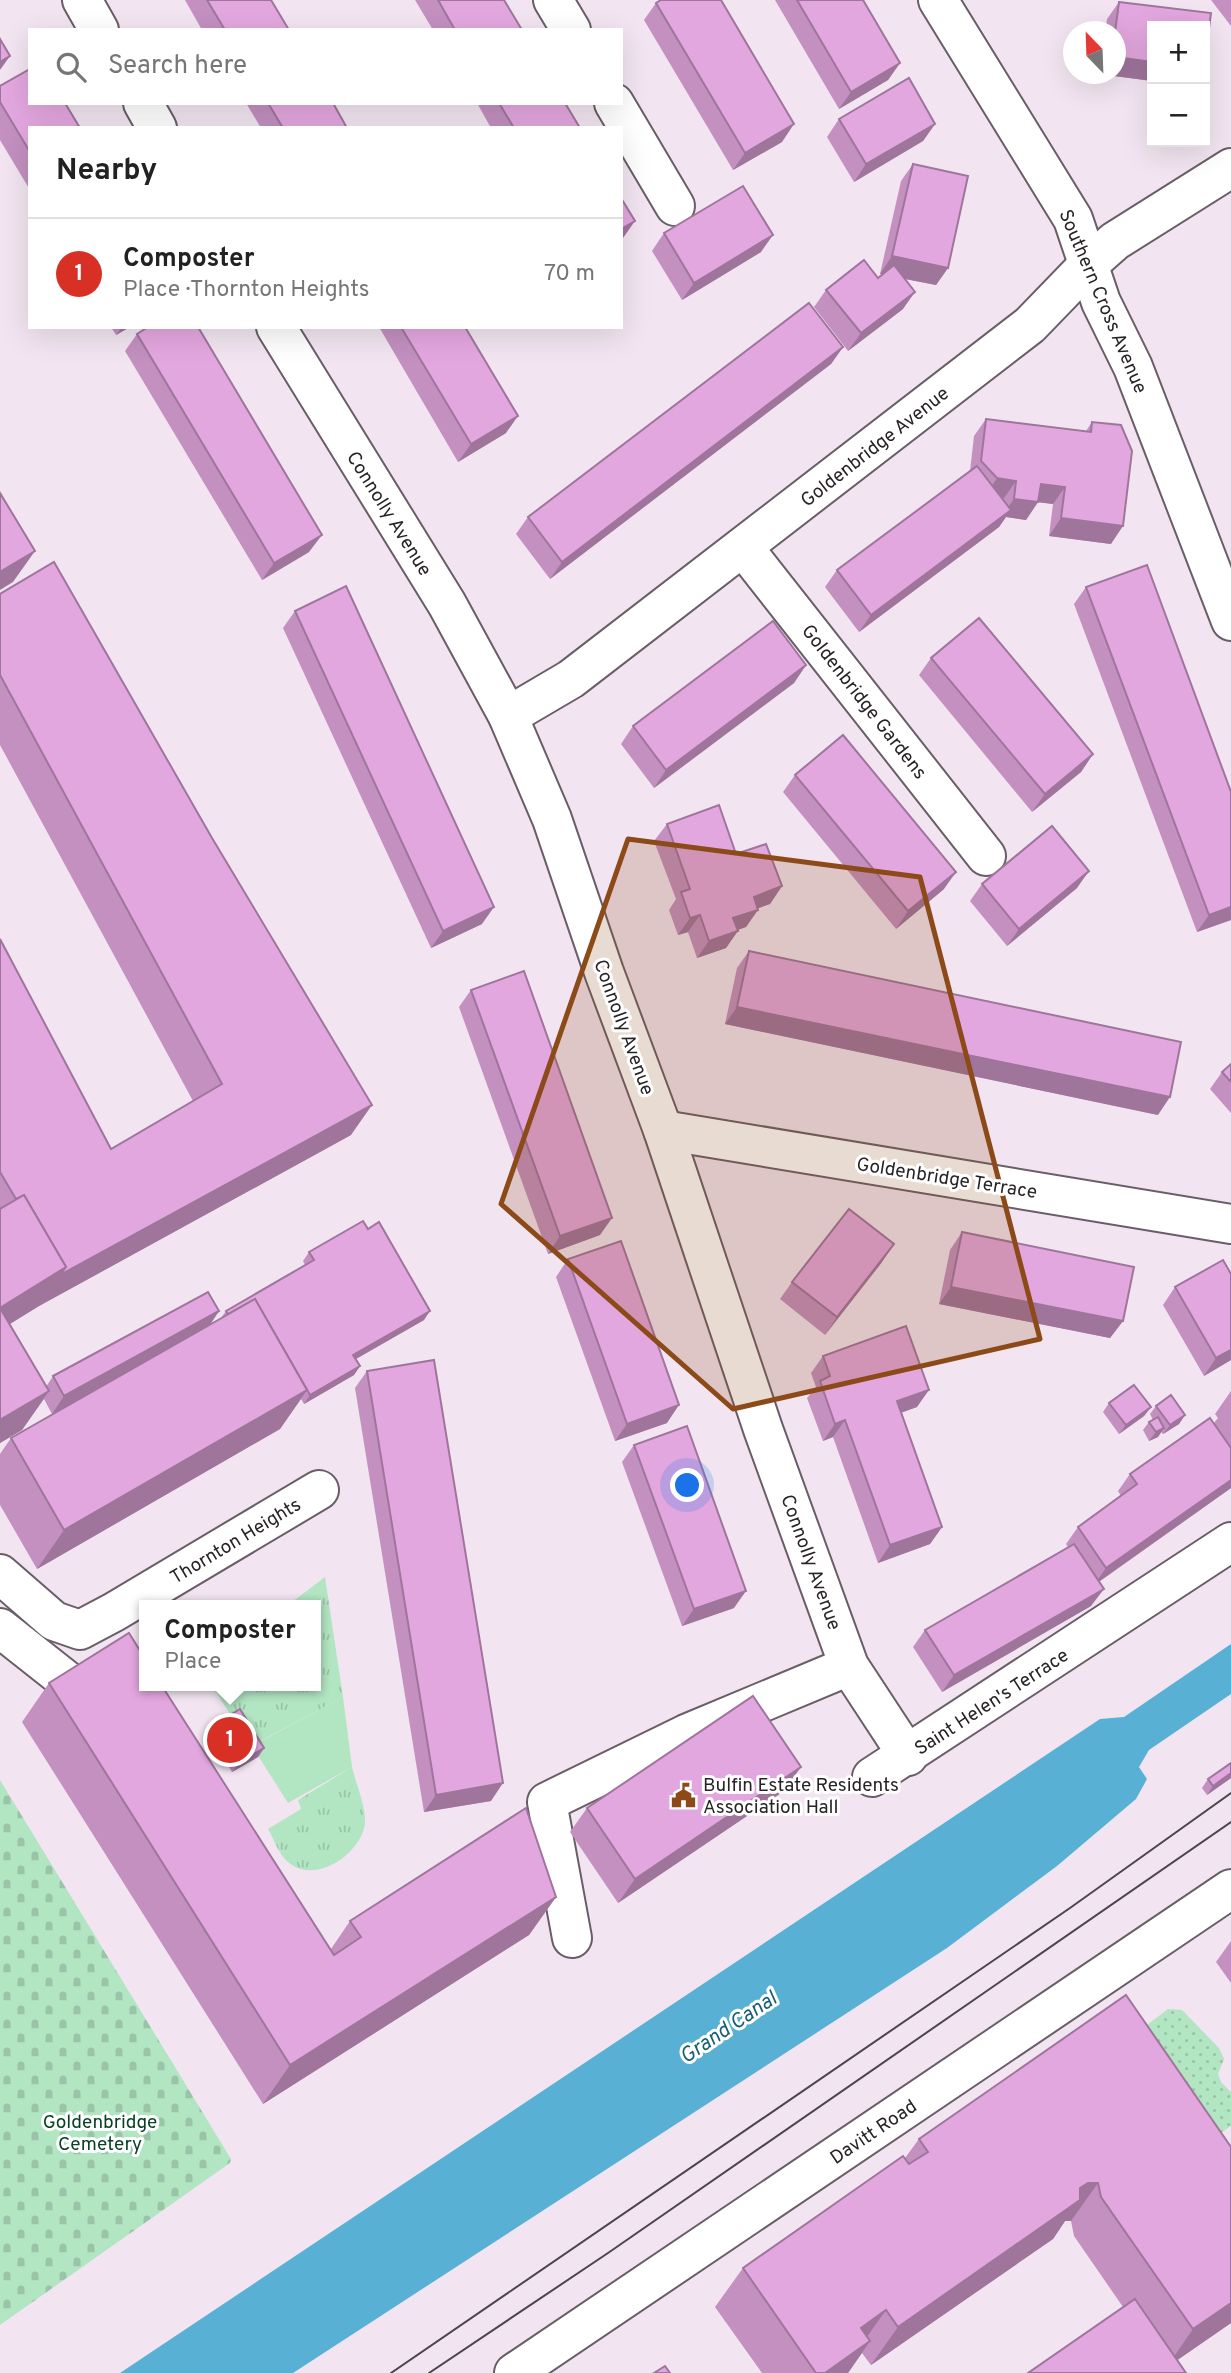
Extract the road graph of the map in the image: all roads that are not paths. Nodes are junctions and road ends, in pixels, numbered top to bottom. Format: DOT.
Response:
graph roads {
  1 [pos="82,0"];
  2 [pos="553,0"];
  3 [pos="938,0"];
  4 [pos="98,28"];
  5 [pos="570,28"];
  6 [pos="144,105"];
  7 [pos="615,105"];
  8 [pos="157,126"];
  9 [pos="1228,179"];
  10 [pos="675,206"];
  11 [pos="1089,264"];
  12 [pos="277,329"];
  13 [pos="743,547"];
  14 [pos="1231,621"];
  15 [pos="508,716"];
  16 [pos="986,856"];
  17 [pos="663,1130"];
  18 [pos="1231,1224"];
  19 [pos="319,1490"];
  20 [pos="1231,1542"];
  21 [pos="0,1574"];
  22 [pos="162,1600"];
  23 [pos="139,1616"];
  24 [pos="0,1628"];
  25 [pos="0,1660"];
  26 [pos="849,1667"];
  27 [pos="908,1756"];
  28 [pos="872,1777"];
  29 [pos="1231,1889"];
  30 [pos="572,1938"];
  31 [pos="514,2373"];
  1 -- 4 [label="street"];
  2 -- 5 [label="street"];
  3 -- 11 [label="street, Southern Cross Avenue"];
  6 -- 8 [label="street"];
  7 -- 10 [label="street"];
  9 -- 11 [label="street, Goldenbridge Avenue"];
  11 -- 13 [label="street, Goldenbridge Avenue"];
  11 -- 14 [label="street, Southern Cross Avenue"];
  12 -- 15 [label="street, Connolly Avenue"];
  13 -- 15 [label="street, Goldenbridge Avenue"];
  13 -- 16 [label="street, Goldenbridge Gardens"];
  15 -- 17 [label="street, Connolly Avenue"];
  17 -- 18 [label="street, Goldenbridge Terrace"];
  17 -- 26 [label="street, Connolly Avenue"];
  19 -- 22 [label="street, Thornton Heights"];
  20 -- 27 [label="street, Saint Helen's Terrace"];
  21 -- 23 [label="street, Thornton Heights"];
  24 -- 25 [label="street"];
  26 -- 27 [label="street, Connolly Avenue"];
  26 -- 30 [label="street"];
  27 -- 28 [label="street, Saint Helen's Terrace"];
  29 -- 31 [label="street, Davitt Road"];
}
